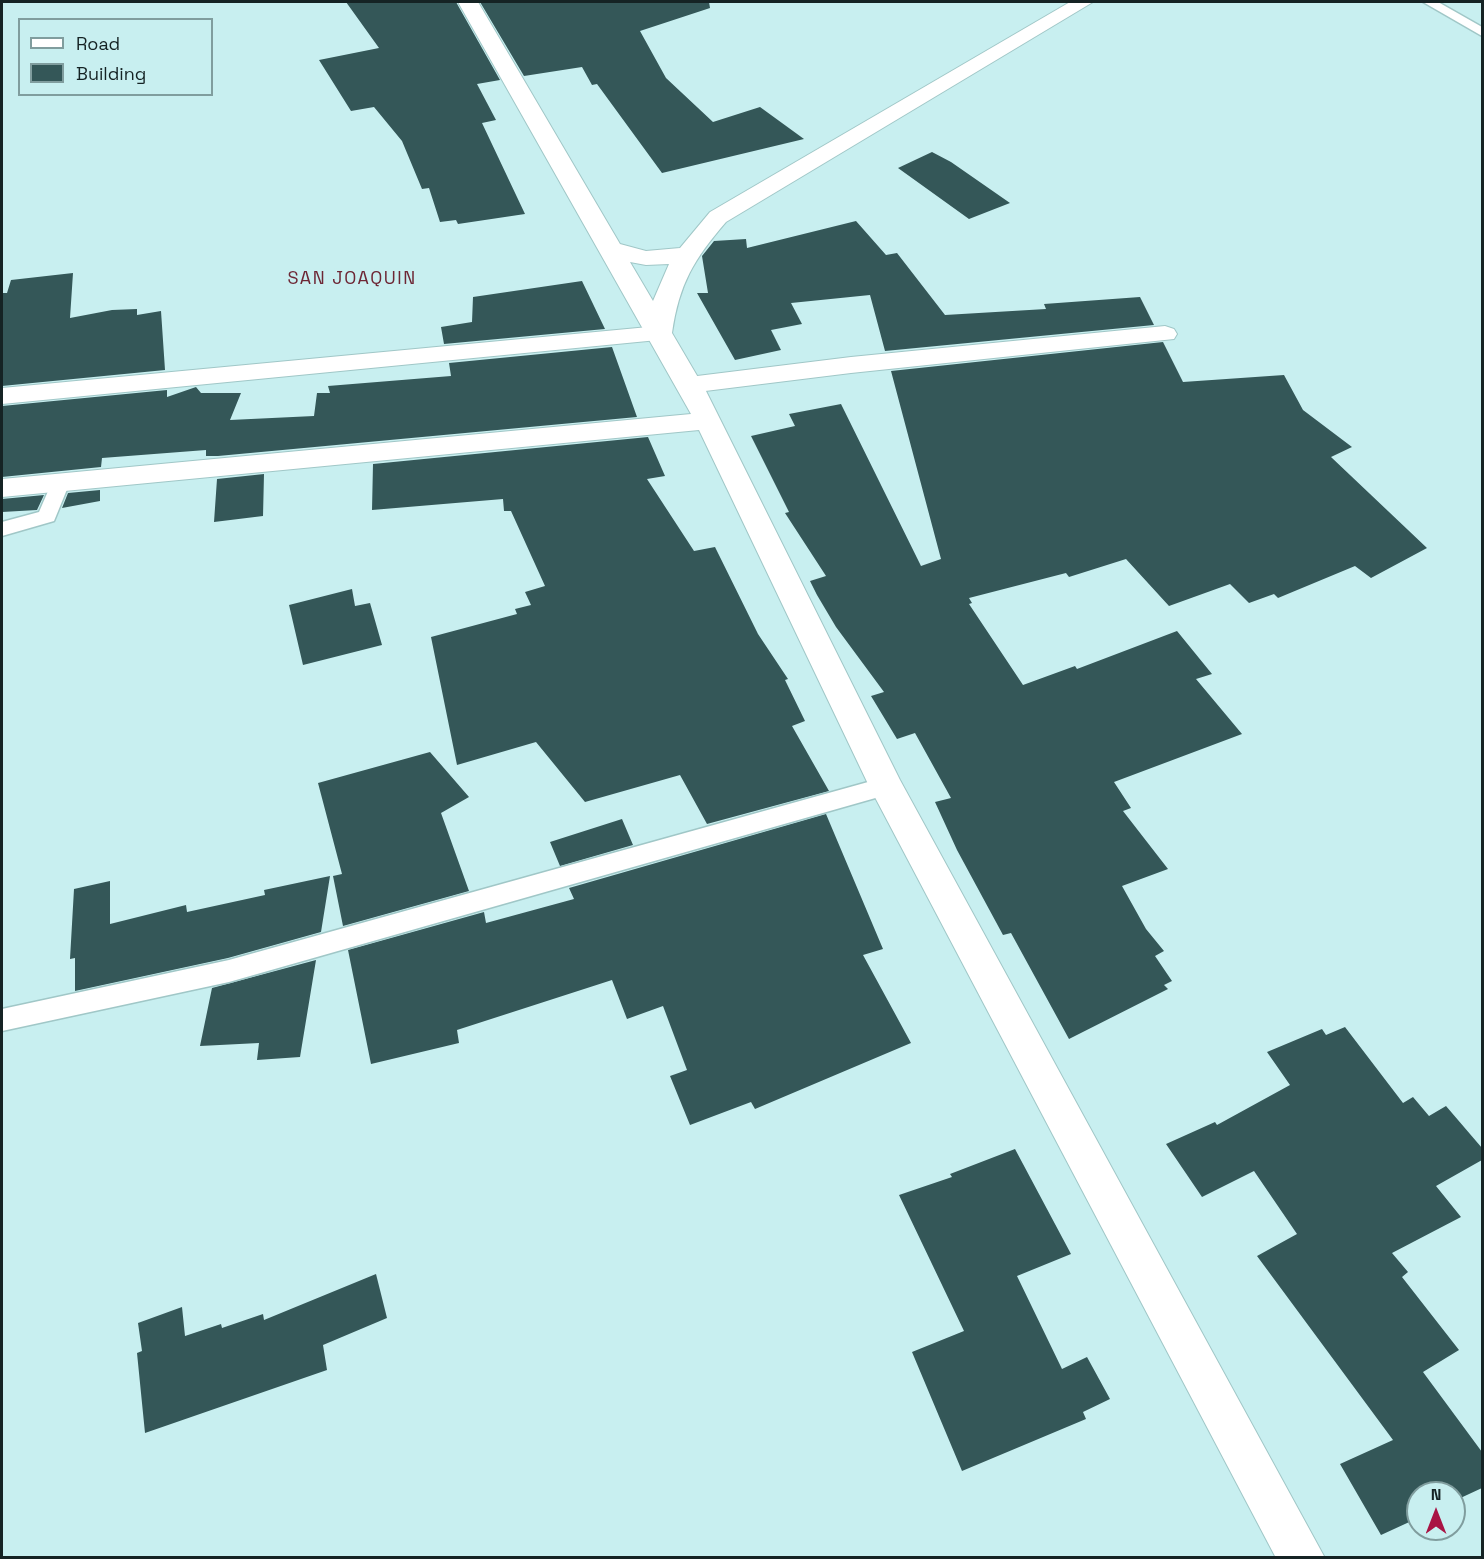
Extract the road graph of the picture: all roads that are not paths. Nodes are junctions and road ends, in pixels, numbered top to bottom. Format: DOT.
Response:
graph roads {
  1 [pos="468,2"];
  2 [pos="1083,2"];
  3 [pos="1429,2"];
  4 [pos="1482,32"];
  5 [pos="609,248"];
  6 [pos="684,254"];
  7 [pos="659,334"];
  8 [pos="1165,334"];
  9 [pos="689,385"];
  10 [pos="2,396"];
  11 [pos="708,422"];
  12 [pos="61,482"];
  13 [pos="2,488"];
  14 [pos="2,529"];
  15 [pos="886,786"];
  16 [pos="2,1020"];
  17 [pos="1302,1557"];
  1 -- 5 [label="street"];
  2 -- 6 [label="street"];
  3 -- 4 [label="lane"];
  5 -- 6 [label="street"];
  5 -- 7 [label="street"];
  6 -- 7 [label="street"];
  7 -- 9 [label="street"];
  7 -- 10 [label="street"];
  8 -- 9 [label="street"];
  9 -- 11 [label="street"];
  11 -- 12 [label="street"];
  11 -- 15 [label="street"];
  12 -- 13 [label="street"];
  12 -- 14 [label="lane"];
  15 -- 16 [label="lane"];
  15 -- 17 [label="street"];
}
